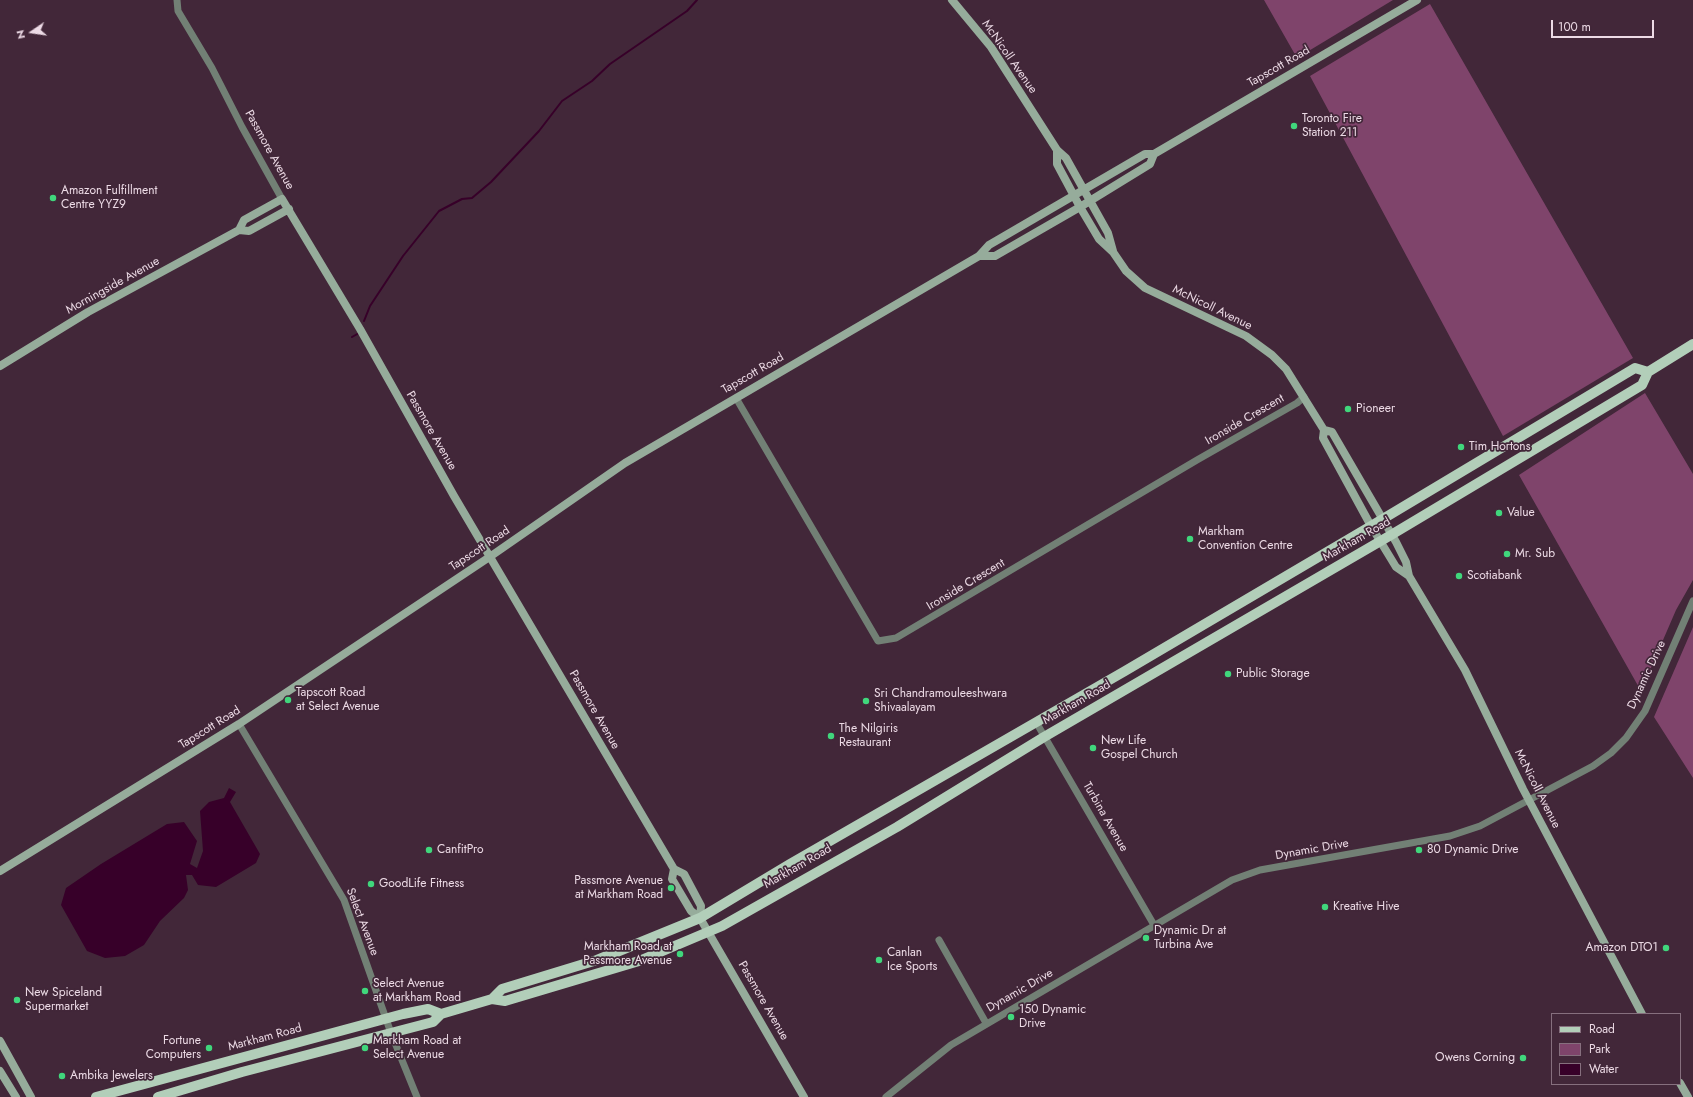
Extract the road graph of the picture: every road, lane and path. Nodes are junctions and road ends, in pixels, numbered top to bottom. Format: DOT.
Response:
graph roads {
  1 [pos="177,0"];
  2 [pos="952,0"];
  3 [pos="1417,0"];
  4 [pos="1057,150"];
  5 [pos="1154,154"];
  6 [pos="1083,190"];
  7 [pos="1073,196"];
  8 [pos="282,198"];
  9 [pos="1089,202"];
  10 [pos="1080,207"];
  11 [pos="288,209"];
  12 [pos="239,230"];
  13 [pos="1113,252"];
  14 [pos="979,256"];
  15 [pos="1693,344"];
  16 [pos="0,366"];
  17 [pos="1648,372"];
  18 [pos="1304,397"];
  19 [pos="736,398"];
  20 [pos="1324,430"];
  21 [pos="1382,520"];
  22 [pos="1371,526"];
  23 [pos="1391,535"];
  24 [pos="1380,541"];
  25 [pos="491,556"];
  26 [pos="1409,576"];
  27 [pos="1693,601"];
  28 [pos="1036,722"];
  29 [pos="239,724"];
  30 [pos="1044,737"];
  31 [pos="1529,799"];
  32 [pos="674,869"];
  33 [pos="0,871"];
  34 [pos="700,918"];
  35 [pos="1154,925"];
  36 [pos="708,932"];
  37 [pos="938,940"];
  38 [pos="492,999"];
  39 [pos="1641,1013"];
  40 [pos="441,1014"];
  41 [pos="386,1018"];
  42 [pos="986,1023"];
  43 [pos="391,1032"];
  44 [pos="0,1041"];
  45 [pos="0,1071"];
  46 [pos="1681,1085"];
  47 [pos="16,1097"];
  48 [pos="31,1097"];
  49 [pos="96,1097"];
  50 [pos="158,1097"];
  51 [pos="417,1097"];
  52 [pos="804,1097"];
  53 [pos="886,1097"];
  54 [pos="1688,1097"];
  1 -- 8 [label="street, Passmore Avenue"];
  2 -- 4 [label="street, McNicoll Avenue"];
  3 -- 5 [label="street, Tapscott Road"];
  4 -- 6 [label="street, McNicoll Avenue"];
  4 -- 7 [label="street, McNicoll Avenue"];
  5 -- 6 [label="street, Tapscott Road"];
  5 -- 9 [label="street, Tapscott Road"];
  6 -- 7 [label="street, Tapscott Road"];
  6 -- 9 [label="street, McNicoll Avenue"];
  7 -- 10 [label="street, McNicoll Avenue"];
  7 -- 14 [label="street, Tapscott Road"];
  8 -- 11 [label="street, Passmore Avenue"];
  8 -- 12 [label="street, Morningside Avenue"];
  9 -- 10 [label="street, Tapscott Road"];
  9 -- 13 [label="street, McNicoll Avenue"];
  10 -- 13 [label="street, McNicoll Avenue"];
  10 -- 14 [label="street, Tapscott Road"];
  11 -- 12 [label="street, Morningside Avenue"];
  11 -- 25 [label="street, Passmore Avenue"];
  12 -- 16 [label="street, Morningside Avenue"];
  13 -- 18 [label="street, McNicoll Avenue"];
  14 -- 19 [label="street, Tapscott Road"];
  15 -- 17 [label="main road, Markham Road"];
  17 -- 21 [label="main road, Markham Road"];
  17 -- 23 [label="main road, Markham Road"];
  18 -- 19 [label="street, Ironside Crescent"];
  18 -- 20 [label="street, McNicoll Avenue"];
  19 -- 25 [label="street, Tapscott Road"];
  20 -- 21 [label="street, McNicoll Avenue"];
  20 -- 22 [label="street, McNicoll Avenue"];
  21 -- 22 [label="main road, Markham Road"];
  21 -- 23 [label="street, McNicoll Avenue"];
  22 -- 24 [label="street, McNicoll Avenue"];
  22 -- 28 [label="main road, Markham Road"];
  23 -- 24 [label="main road, Markham Road"];
  23 -- 26 [label="street, McNicoll Avenue"];
  24 -- 26 [label="street, McNicoll Avenue"];
  24 -- 30 [label="main road, Markham Road"];
  25 -- 29 [label="street, Tapscott Road"];
  25 -- 32 [label="street, Passmore Avenue"];
  26 -- 31 [label="street, McNicoll Avenue"];
  27 -- 31 [label="street, Dynamic Drive"];
  28 -- 30 [label="street, Turbina Avenue"];
  28 -- 34 [label="main road, Markham Road"];
  29 -- 33 [label="street, Tapscott Road"];
  29 -- 41 [label="street, Select Avenue"];
  30 -- 35 [label="street, Turbina Avenue"];
  30 -- 36 [label="main road, Markham Road"];
  31 -- 35 [label="street, Dynamic Drive"];
  31 -- 39 [label="street, McNicoll Avenue"];
  32 -- 34 [label="street, Passmore Avenue"];
  32 -- 34 [label="street, Passmore Avenue"];
  34 -- 36 [label="street, Passmore Avenue"];
  34 -- 38 [label="main road, Markham Road"];
  35 -- 42 [label="street, Dynamic Drive"];
  36 -- 38 [label="main road, Markham Road"];
  36 -- 52 [label="street, Passmore Avenue"];
  37 -- 42 [label="street"];
  38 -- 40 [label="main road, Markham Road"];
  40 -- 41 [label="main road, Markham Road"];
  40 -- 43 [label="main road, Markham Road"];
  41 -- 43 [label="street, Select Avenue"];
  41 -- 49 [label="main road, Markham Road"];
  42 -- 53 [label="street, Dynamic Drive"];
  43 -- 50 [label="main road, Markham Road"];
  43 -- 51 [label="street, Select Avenue"];
  44 -- 48 [label="street"];
  45 -- 47 [label="street"];
  46 -- 54 [label="street"];
}
